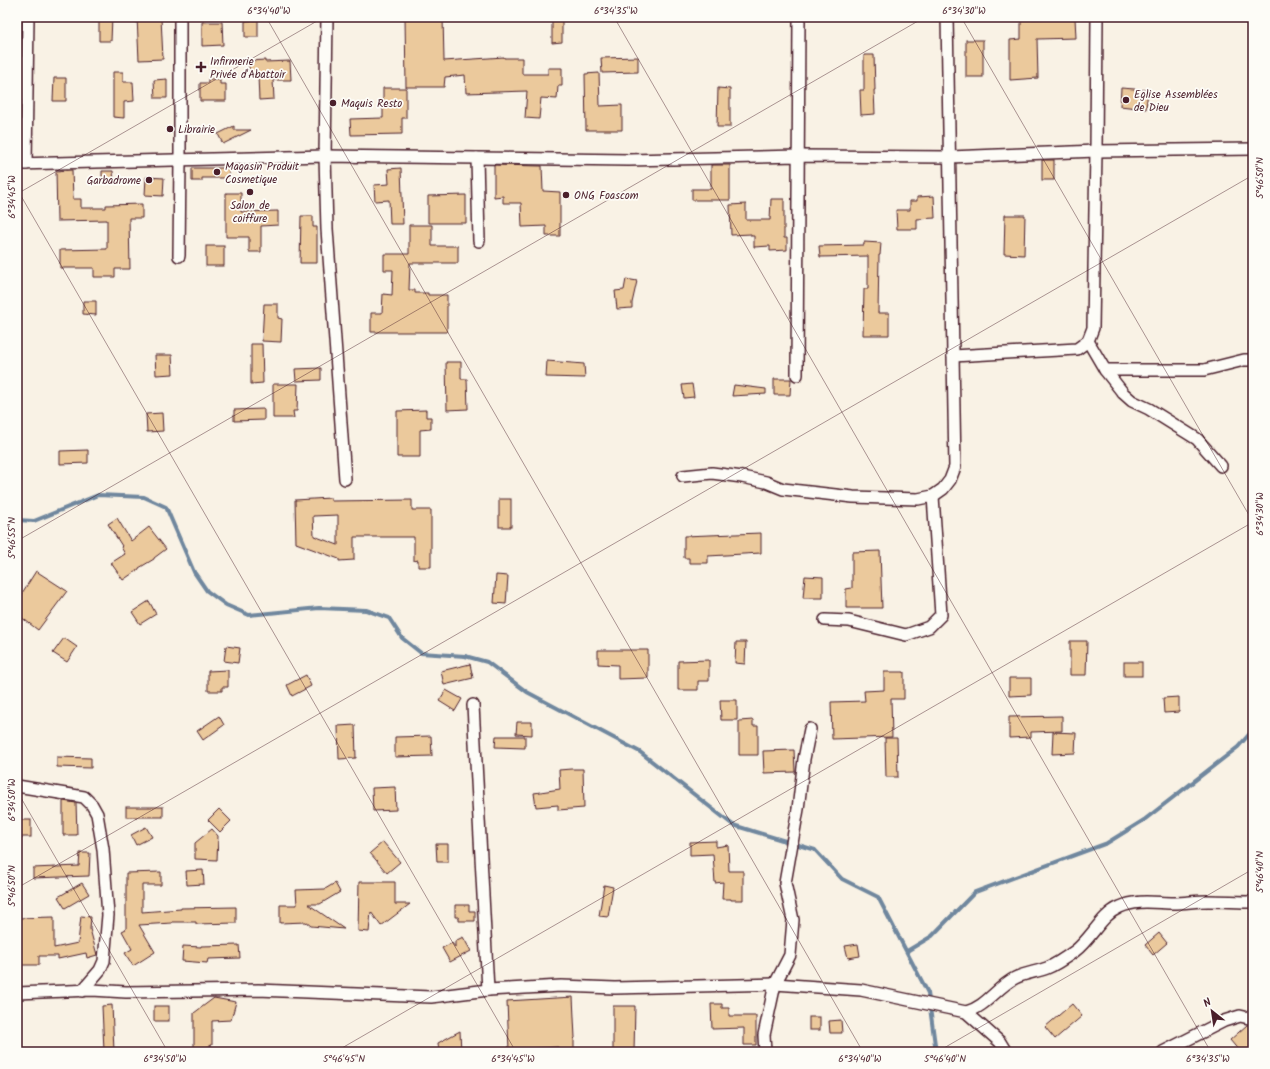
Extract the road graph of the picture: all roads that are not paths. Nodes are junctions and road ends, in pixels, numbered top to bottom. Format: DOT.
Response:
graph roads {
  1 [pos="28,17"];
  2 [pos="180,17"];
  3 [pos="327,17"];
  4 [pos="799,17"];
  5 [pos="947,17"];
  6 [pos="1097,17"];
  7 [pos="1253,149"];
  8 [pos="1096,151"];
  9 [pos="325,156"];
  10 [pos="797,156"];
  11 [pos="950,157"];
  12 [pos="477,158"];
  13 [pos="180,160"];
  14 [pos="22,164"];
  15 [pos="479,241"];
  16 [pos="179,256"];
  17 [pos="1088,341"];
  18 [pos="953,356"];
  19 [pos="1253,360"];
  20 [pos="1105,370"];
  21 [pos="797,375"];
  22 [pos="1221,466"];
  23 [pos="683,476"];
  24 [pos="345,479"];
  25 [pos="933,496"];
  26 [pos="825,620"];
  27 [pos="473,705"];
  28 [pos="810,729"];
  29 [pos="17,786"];
  30 [pos="1253,902"];
  31 [pos="775,984"];
  32 [pos="488,990"];
  33 [pos="82,991"];
  34 [pos="17,993"];
  35 [pos="966,1012"];
  36 [pos="1253,1019"];
  37 [pos="765,1052"];
  38 [pos="1006,1052"];
  39 [pos="1163,1052"];
  1 -- 14 [label="street"];
  2 -- 13 [label="street"];
  3 -- 9 [label="street"];
  4 -- 10 [label="street"];
  5 -- 11 [label="street"];
  6 -- 8 [label="street"];
  7 -- 8 [label="street"];
  8 -- 11 [label="street"];
  8 -- 17 [label="street"];
  9 -- 12 [label="street"];
  9 -- 13 [label="street"];
  9 -- 24 [label="street"];
  10 -- 11 [label="street"];
  10 -- 12 [label="street"];
  10 -- 21 [label="street"];
  11 -- 18 [label="street"];
  12 -- 15 [label="street"];
  13 -- 14 [label="street"];
  13 -- 16 [label="street"];
  17 -- 18 [label="street"];
  17 -- 20 [label="street"];
  18 -- 25 [label="street"];
  19 -- 20 [label="street"];
  20 -- 22 [label="street"];
  23 -- 25 [label="street"];
  25 -- 26 [label="street"];
  27 -- 32 [label="street"];
  28 -- 31 [label="street"];
  29 -- 33 [label="street"];
  30 -- 35 [label="street"];
  31 -- 32 [label="street"];
  31 -- 35 [label="street"];
  31 -- 37 [label="street"];
  32 -- 33 [label="street"];
  33 -- 34 [label="street"];
  35 -- 38 [label="street"];
  36 -- 39 [label="street"];
}
